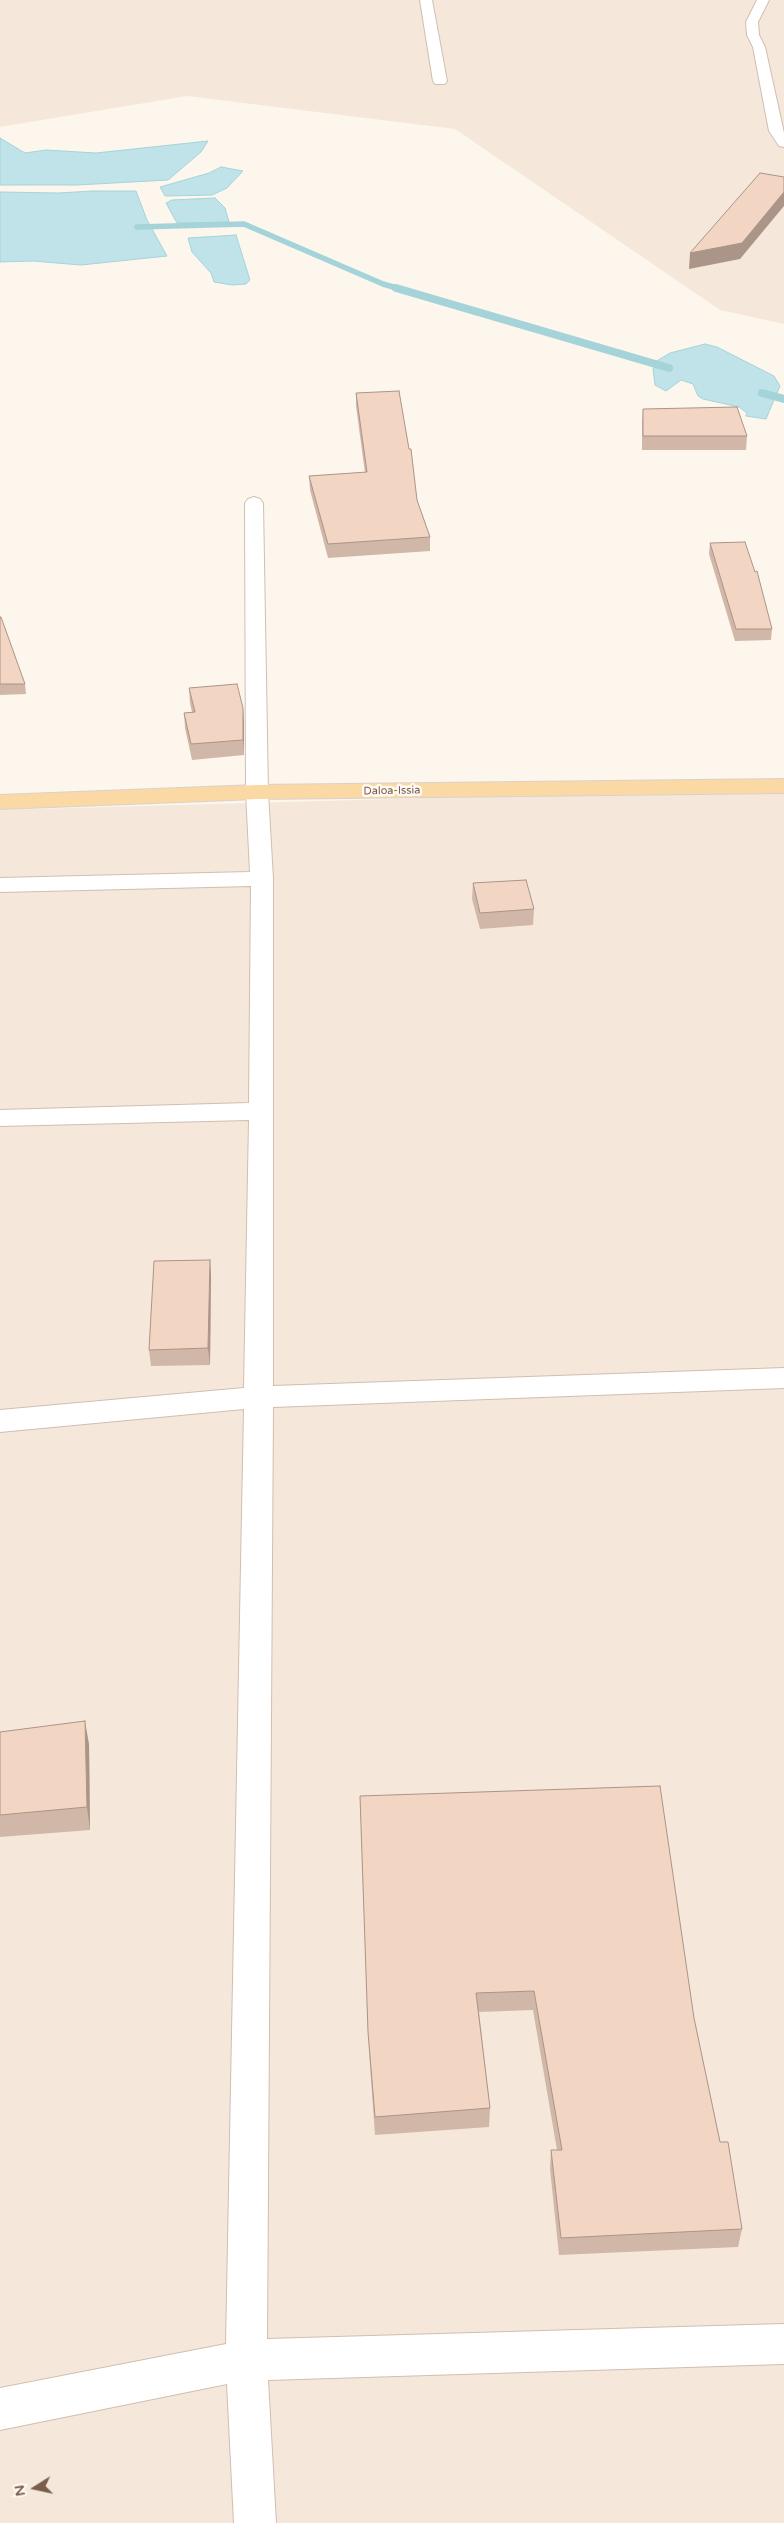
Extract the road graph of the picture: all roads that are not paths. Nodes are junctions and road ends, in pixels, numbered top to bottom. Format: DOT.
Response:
graph roads {
  1 [pos="426,0"];
  2 [pos="763,0"];
  3 [pos="778,6"];
  4 [pos="440,81"];
  5 [pos="784,143"];
  6 [pos="254,503"];
  7 [pos="784,786"];
  8 [pos="257,792"];
  9 [pos="0,802"];
  10 [pos="262,880"];
  11 [pos="0,885"];
  12 [pos="262,1112"];
  13 [pos="0,1118"];
  14 [pos="784,1378"];
  15 [pos="258,1397"];
  16 [pos="0,1421"];
  17 [pos="784,2344"];
  18 [pos="246,2360"];
  19 [pos="0,2409"];
  20 [pos="255,2523"];
  1 -- 4 [label="street"];
  2 -- 3 [label="street"];
  2 -- 5 [label="street"];
  6 -- 8 [label="street"];
  7 -- 8 [label="main road, Daloa-Issia"];
  8 -- 9 [label="main road, Daloa-Issia"];
  8 -- 10 [label="street"];
  10 -- 11 [label="street"];
  10 -- 12 [label="street"];
  12 -- 13 [label="street"];
  12 -- 15 [label="street"];
  14 -- 15 [label="street"];
  15 -- 16 [label="street"];
  15 -- 18 [label="street"];
  17 -- 18 [label="street"];
  18 -- 19 [label="street"];
  18 -- 20 [label="street"];
}
